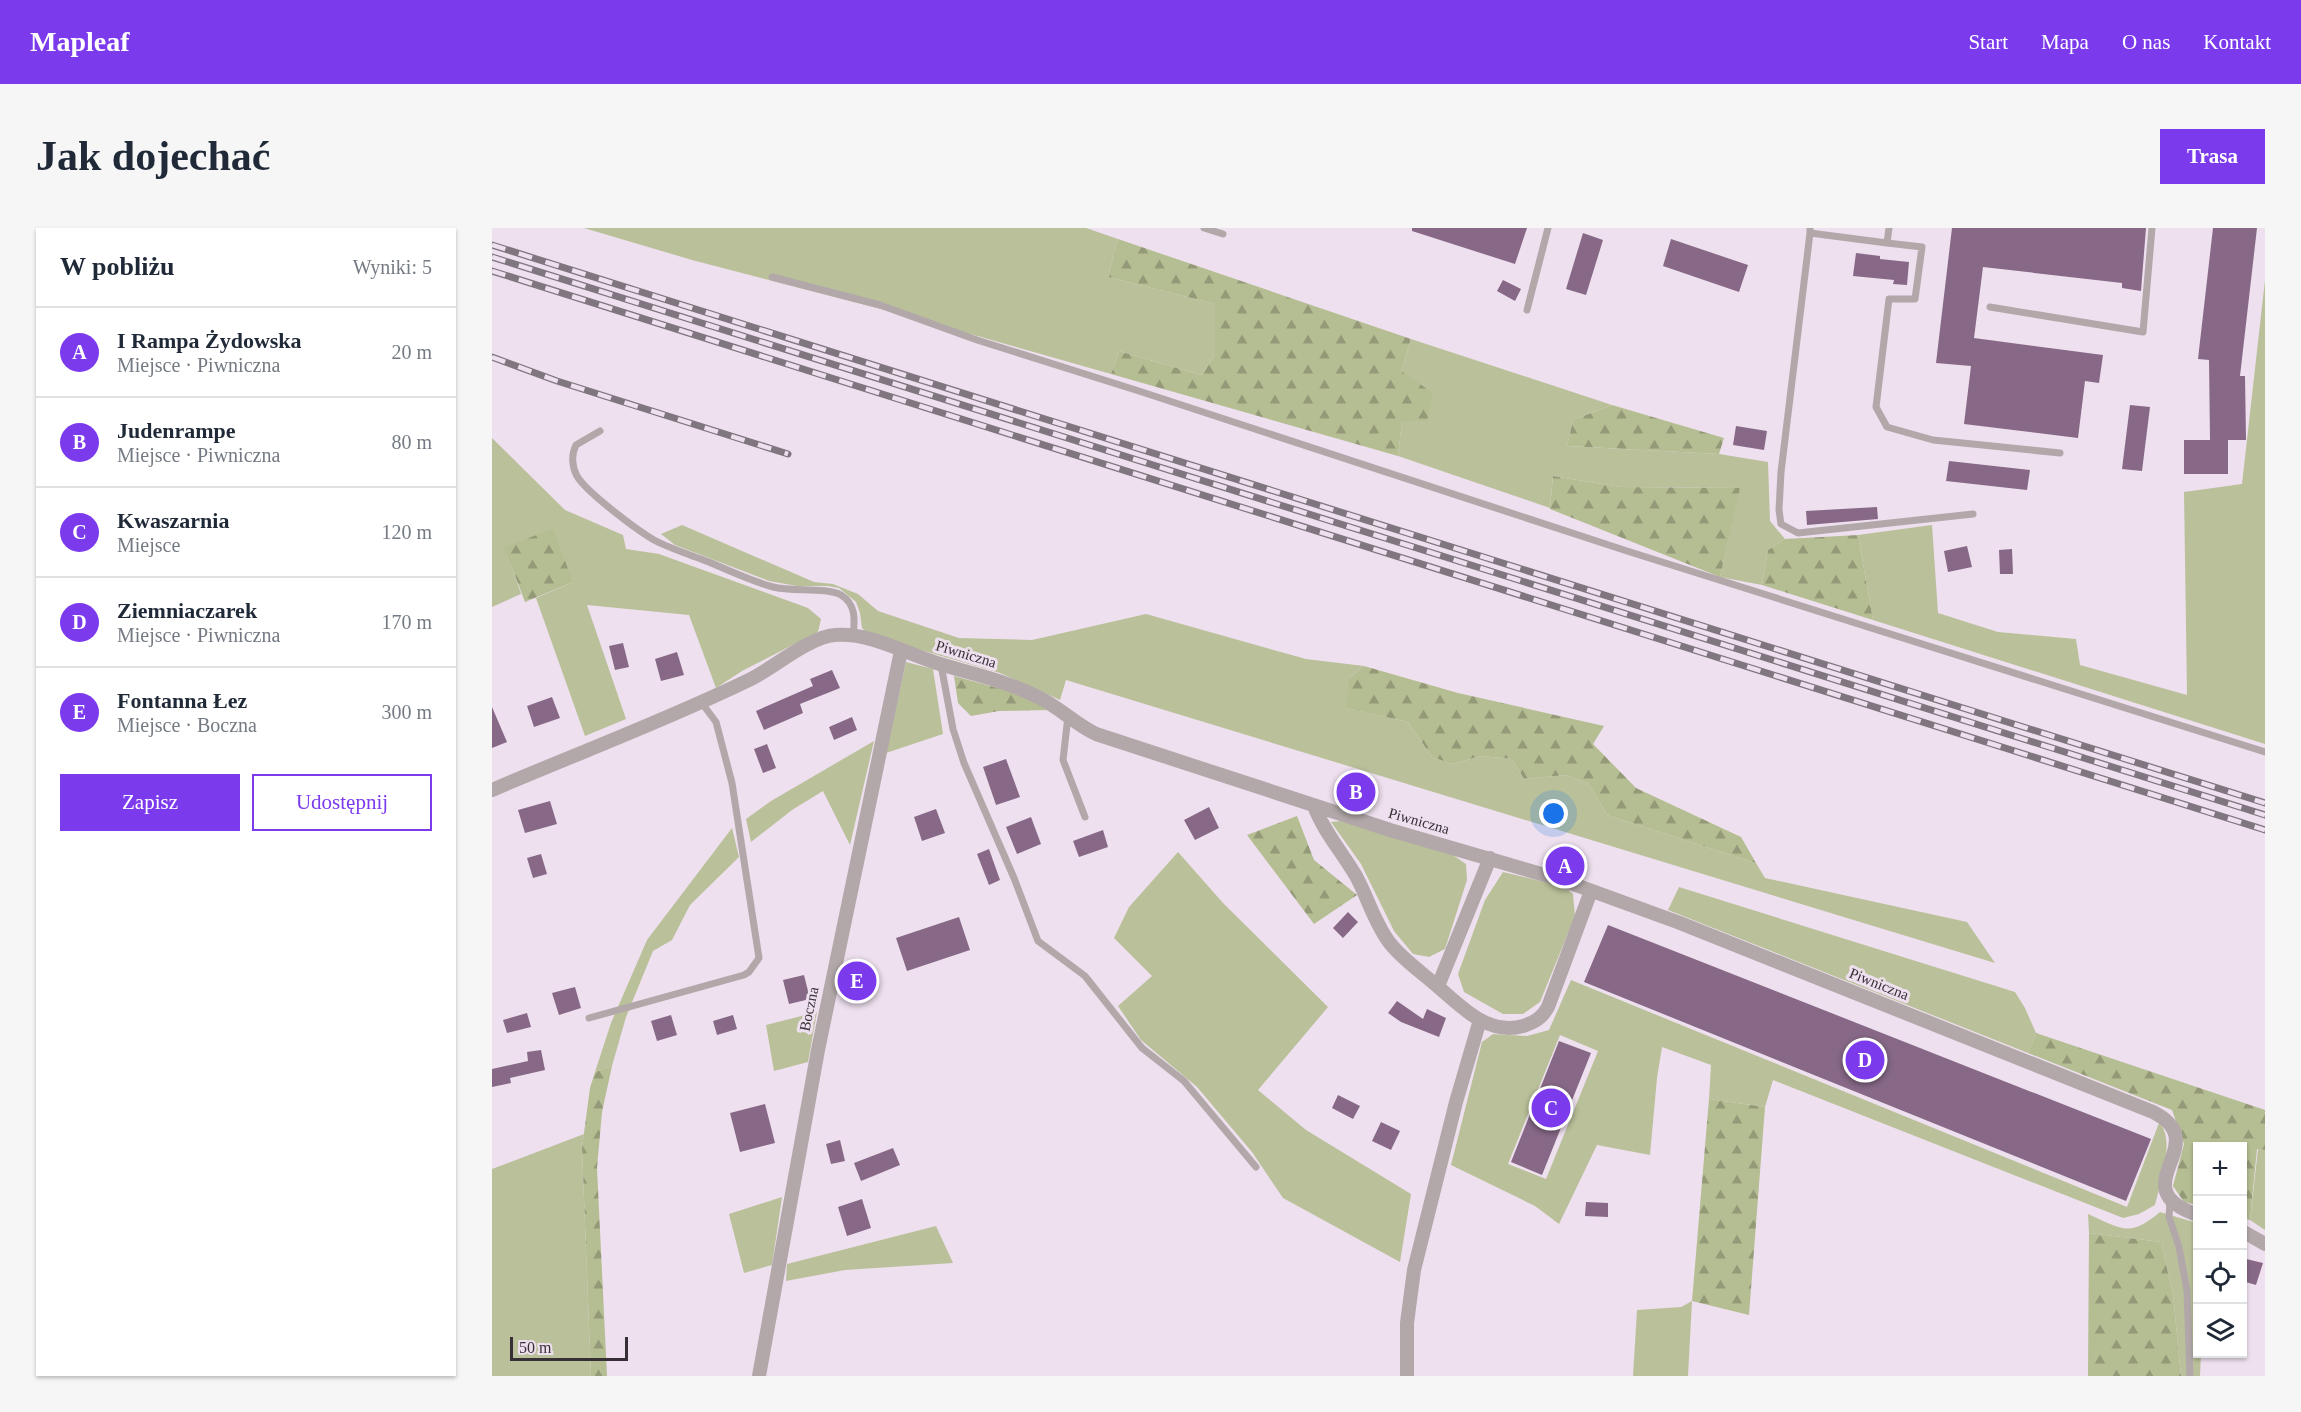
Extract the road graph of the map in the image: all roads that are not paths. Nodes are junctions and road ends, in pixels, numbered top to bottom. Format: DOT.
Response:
graph roads {
  1 [pos="1204,228"];
  2 [pos="1548,228"];
  3 [pos="1889,228"];
  4 [pos="2152,228"];
  5 [pos="1810,230"];
  6 [pos="1223,234"];
  7 [pos="1887,243"];
  8 [pos="772,277"];
  9 [pos="1990,307"];
  10 [pos="1527,310"];
  11 [pos="600,431"];
  12 [pos="2060,453"];
  13 [pos="1973,514"];
  14 [pos="854,636"];
  15 [pos="901,651"];
  16 [pos="940,664"];
  17 [pos="702,702"];
  18 [pos="1068,716"];
  19 [pos="2265,752"];
  20 [pos="492,789"];
  21 [pos="1314,806"];
  22 [pos="1085,818"];
  23 [pos="1490,858"];
  24 [pos="1591,891"];
  25 [pos="1438,986"];
  26 [pos="589,1018"];
  27 [pos="1480,1020"];
  28 [pos="1256,1167"];
  29 [pos="2170,1202"];
  30 [pos="2193,1213"];
  31 [pos="2247,1234"];
  32 [pos="2265,1244"];
  33 [pos="759,1376"];
  34 [pos="1407,1376"];
  35 [pos="2190,1376"];
  1 -- 6 [label="lane"];
  2 -- 10 [label="lane"];
  3 -- 7 [label="lane"];
  4 -- 9 [label="lane"];
  5 -- 7 [label="lane"];
  5 -- 13 [label="lane"];
  7 -- 12 [label="lane"];
  8 -- 19 [label="lane"];
  11 -- 14 [label="lane"];
  14 -- 15 [label="street, Piwniczna"];
  14 -- 17 [label="street, Piwniczna"];
  15 -- 16 [label="street, Piwniczna"];
  15 -- 33 [label="street, Boczna"];
  16 -- 18 [label="street, Piwniczna"];
  16 -- 28 [label="lane"];
  17 -- 20 [label="street, Piwniczna"];
  17 -- 26 [label="lane"];
  18 -- 21 [label="street, Piwniczna"];
  18 -- 22 [label="lane"];
  21 -- 23 [label="street, Piwniczna"];
  21 -- 25 [label="street"];
  23 -- 24 [label="street, Piwniczna"];
  23 -- 25 [label="street"];
  24 -- 27 [label="street"];
  24 -- 29 [label="street, Piwniczna"];
  25 -- 27 [label="street"];
  27 -- 34 [label="street"];
  29 -- 30 [label="street"];
  29 -- 35 [label="lane"];
  31 -- 32 [label="street"];
}
